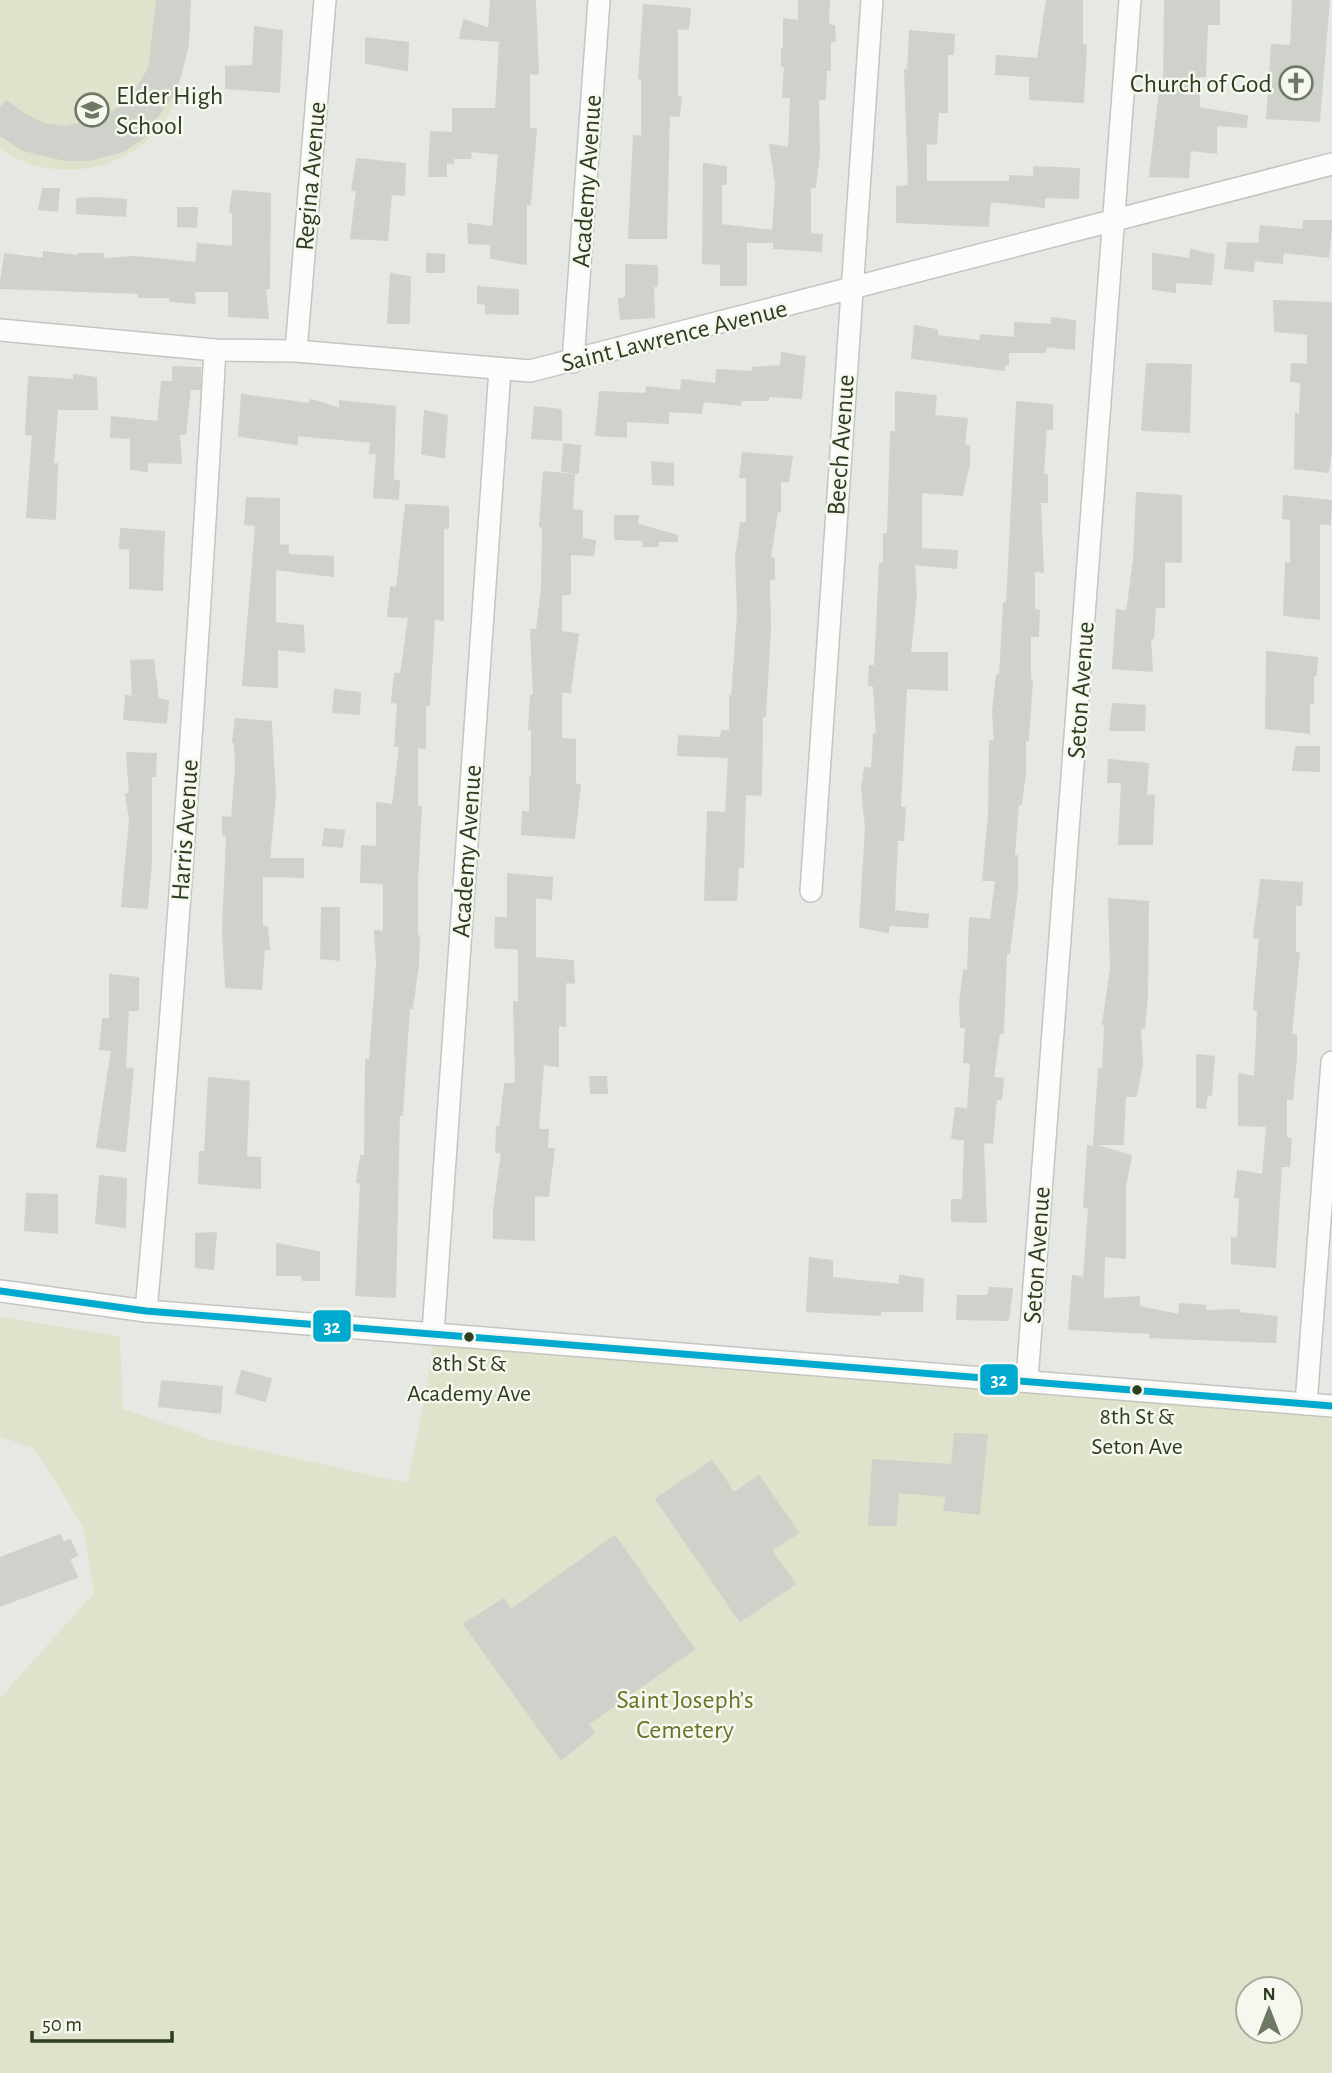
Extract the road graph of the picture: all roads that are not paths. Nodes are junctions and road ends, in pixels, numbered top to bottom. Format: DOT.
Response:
graph roads {
  1 [pos="325,0"];
  2 [pos="599,0"];
  3 [pos="872,0"];
  4 [pos="1130,0"];
  5 [pos="1332,164"];
  6 [pos="1116,220"];
  7 [pos="851,290"];
  8 [pos="0,330"];
  9 [pos="215,349"];
  10 [pos="296,351"];
  11 [pos="573,362"];
  12 [pos="500,369"];
  13 [pos="811,891"];
  14 [pos="1332,1062"];
  15 [pos="0,1291"];
  16 [pos="146,1311"];
  17 [pos="433,1333"];
  18 [pos="1027,1380"];
  19 [pos="1306,1404"];
  20 [pos="1332,1406"];
  1 -- 10 [label="street, Regina Avenue"];
  2 -- 11 [label="street, Academy Avenue"];
  3 -- 7 [label="street, Beech Avenue"];
  4 -- 6 [label="street, Seton Avenue"];
  5 -- 6 [label="street, Saint Lawrence Avenue"];
  6 -- 7 [label="street, Saint Lawrence Avenue"];
  6 -- 18 [label="street, Seton Avenue"];
  7 -- 11 [label="street, Saint Lawrence Avenue"];
  7 -- 13 [label="street, Beech Avenue"];
  8 -- 9 [label="street, Saint Lawrence Avenue"];
  9 -- 10 [label="street, Saint Lawrence Avenue"];
  9 -- 16 [label="street, Harris Avenue"];
  10 -- 12 [label="street, Saint Lawrence Avenue"];
  11 -- 12 [label="street, Saint Lawrence Avenue"];
  12 -- 17 [label="street, Academy Avenue"];
  14 -- 19 [label="street"];
  15 -- 16 [label="street"];
  16 -- 17 [label="street"];
  17 -- 18 [label="street"];
  18 -- 19 [label="street"];
  19 -- 20 [label="street"];
}
